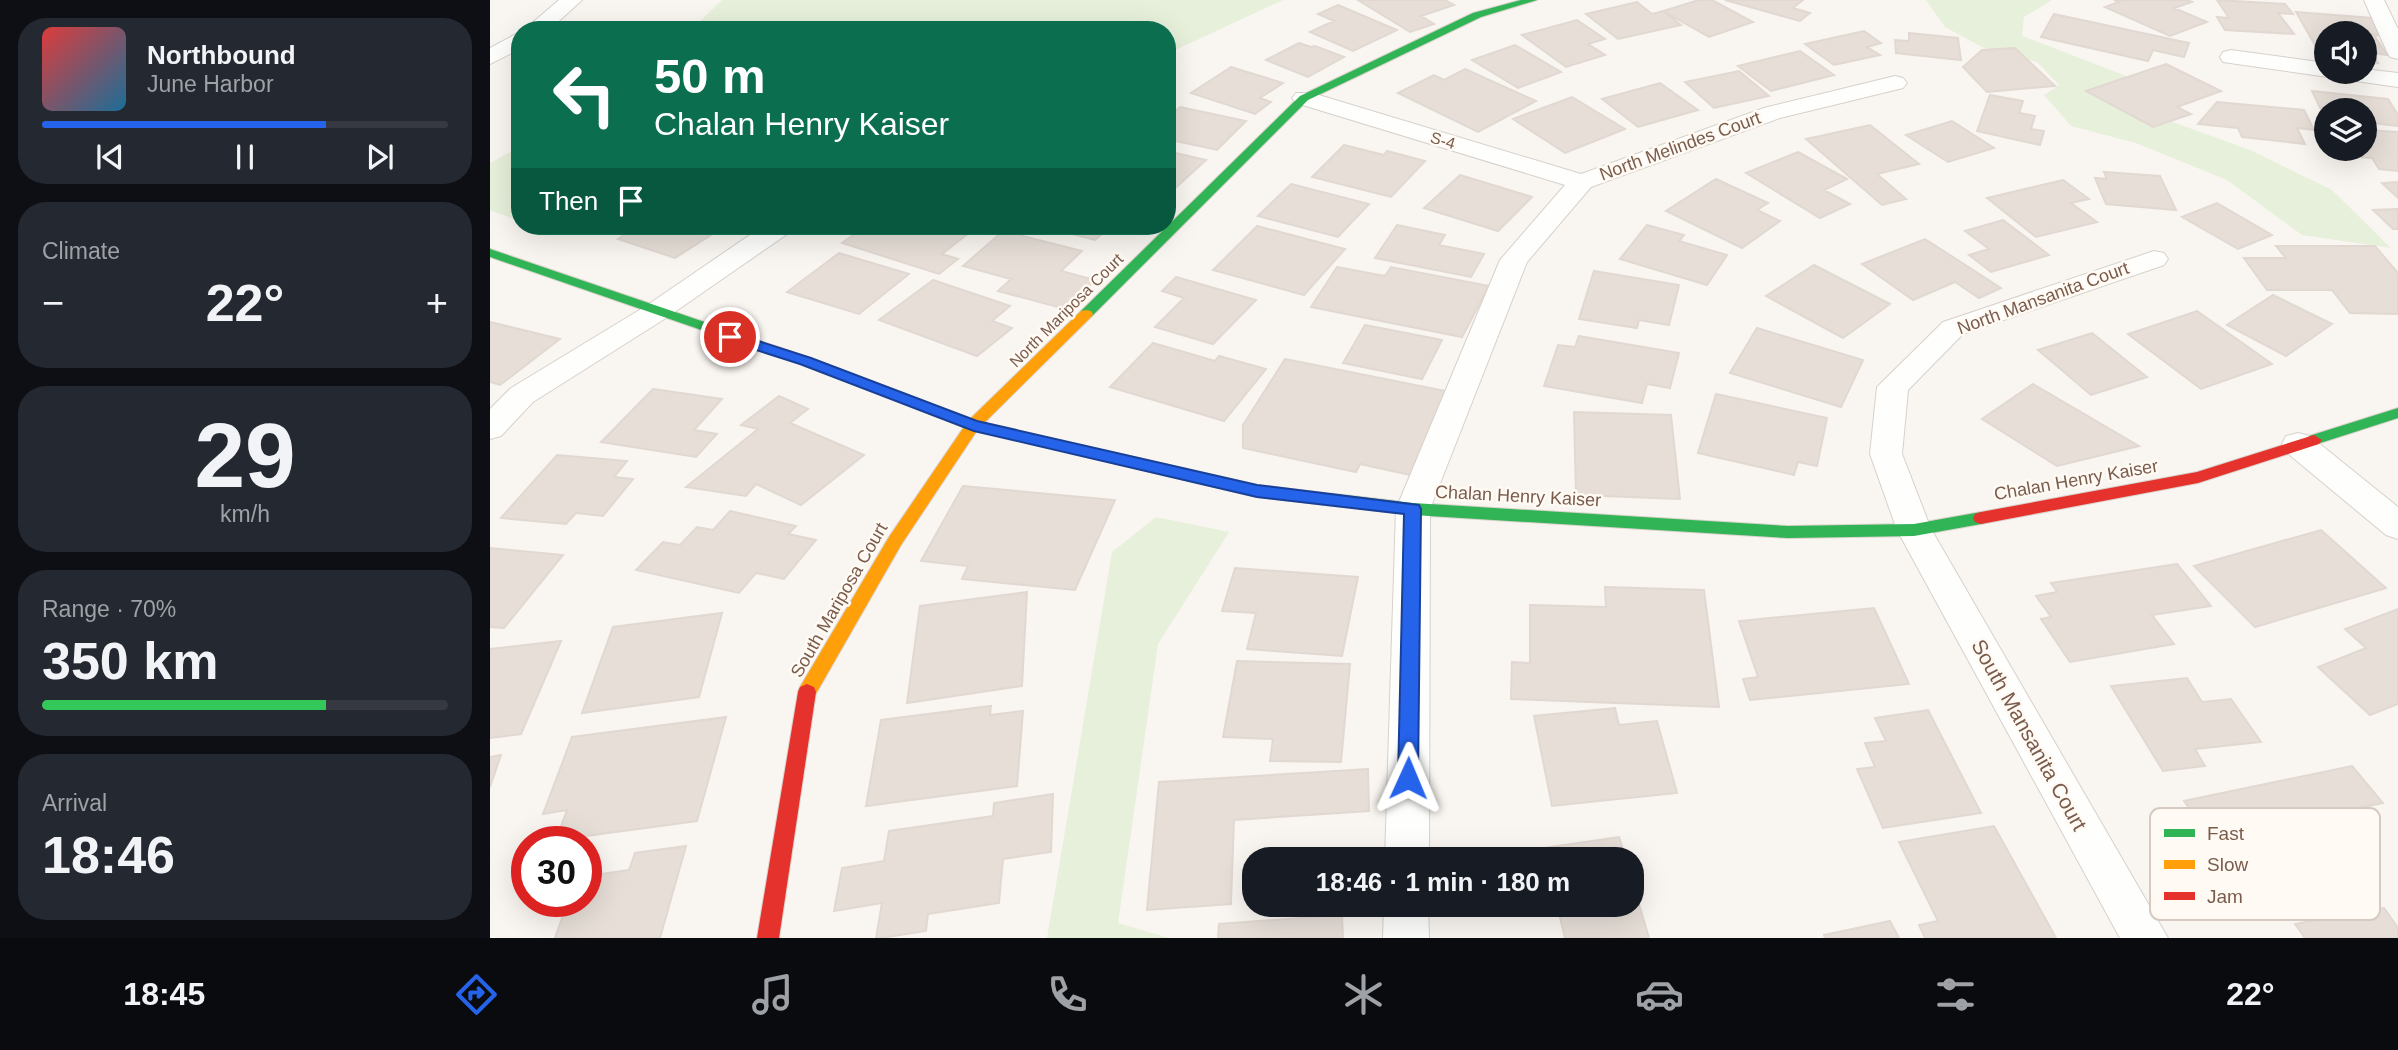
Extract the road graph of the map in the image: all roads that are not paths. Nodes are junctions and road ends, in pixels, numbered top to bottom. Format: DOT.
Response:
graph roads {
  1 [pos="572,0"];
  2 [pos="1532,0"];
  3 [pos="2374,0"];
  4 [pos="546,21"];
  5 [pos="511,44"];
  6 [pos="2398,52"];
  7 [pos="490,57"];
  8 [pos="2231,57"];
  9 [pos="2314,68"];
  10 [pos="2377,77"];
  11 [pos="2398,80"];
  12 [pos="1895,83"];
  13 [pos="1304,98"];
  14 [pos="1582,182"];
  15 [pos="1176,225"];
  16 [pos="768,235"];
  17 [pos="1166,235"];
  18 [pos="490,253"];
  19 [pos="2154,259"];
  20 [pos="656,312"];
  21 [pos="2398,413"];
  22 [pos="974,425"];
  23 [pos="490,428"];
  24 [pos="2298,444"];
  25 [pos="1413,509"];
  26 [pos="2398,526"];
  27 [pos="1914,530"];
  28 [pos="1407,847"];
  29 [pos="1406,917"];
  30 [pos="768,938"];
  31 [pos="1406,938"];
  32 [pos="2146,938"];
  1 -- 4 [label="street"];
  2 -- 13 [label="street, North Mariposa Court"];
  3 -- 6 [label="street"];
  5 -- 7 [label="street"];
  8 -- 9 [label="street"];
  10 -- 11 [label="street"];
  12 -- 14 [label="street, North Melindes Court"];
  13 -- 14 [label="street, S-4"];
  13 -- 15 [label="street, North Mariposa Court"];
  14 -- 25 [label="street, North Melindes Court"];
  16 -- 20 [label="street"];
  17 -- 22 [label="street, North Mariposa Court"];
  18 -- 20 [label="street, Chalan Henry Kaiser"];
  19 -- 27 [label="street, North Mansanita Court"];
  20 -- 22 [label="street, Chalan Henry Kaiser"];
  20 -- 23 [label="street"];
  21 -- 24 [label="street, Chalan Henry Kaiser"];
  22 -- 25 [label="street, Chalan Henry Kaiser"];
  22 -- 30 [label="street, South Mariposa Court"];
  24 -- 26 [label="street"];
  24 -- 27 [label="street, Chalan Henry Kaiser"];
  25 -- 27 [label="street, Chalan Henry Kaiser"];
  25 -- 28 [label="street"];
  27 -- 32 [label="street, South Mansanita Court"];
  29 -- 31 [label="street"];
}
